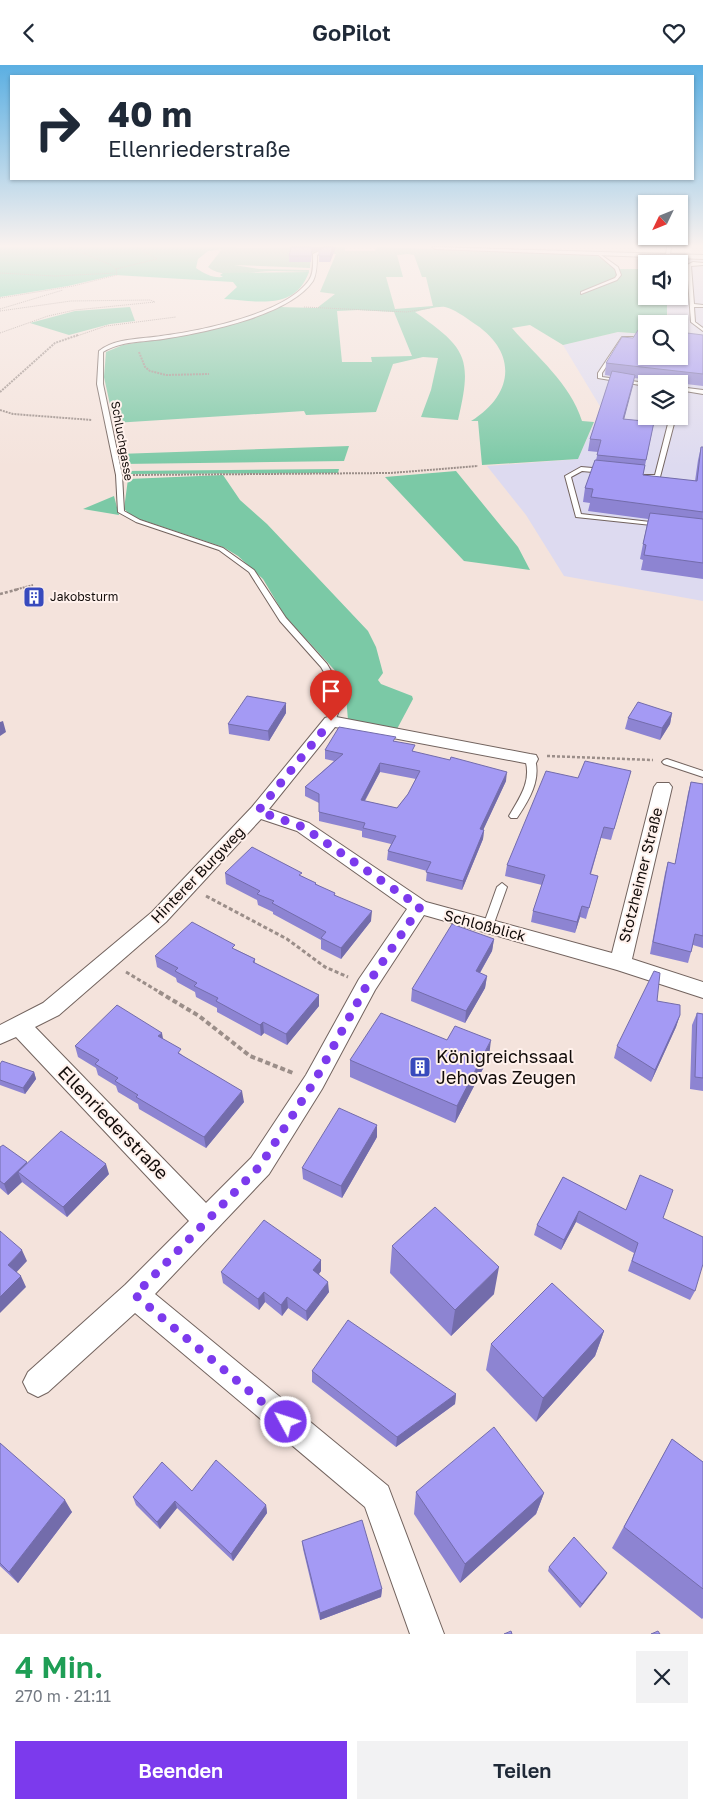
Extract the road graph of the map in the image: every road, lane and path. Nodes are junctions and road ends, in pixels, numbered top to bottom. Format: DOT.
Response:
graph roads {
  1 [pos="36,320"];
  2 [pos="151,320"];
  3 [pos="237,320"];
  4 [pos="692,320"];
  5 [pos="703,329"];
  6 [pos="0,333"];
  7 [pos="638,338"];
  8 [pos="144,366"];
  9 [pos="209,374"];
  10 [pos="638,384"];
  11 [pos="688,391"];
  12 [pos="0,392"];
  13 [pos="703,392"];
  14 [pos="0,410"];
  15 [pos="108,421"];
  16 [pos="671,425"];
  17 [pos="478,465"];
  18 [pos="609,472"];
  19 [pos="120,475"];
  20 [pos="638,475"];
  21 [pos="664,525"];
  22 [pos="33,585"];
  23 [pos="0,594"];
  24 [pos="331,721"];
  25 [pos="530,759"];
  26 [pos="667,762"];
  27 [pos="703,775"];
  28 [pos="663,787"];
  29 [pos="258,811"];
  30 [pos="514,816"];
  31 [pos="188,886"];
  32 [pos="502,887"];
  33 [pos="420,907"];
  34 [pos="488,926"];
  35 [pos="108,961"];
  36 [pos="620,963"];
  37 [pos="367,985"];
  38 [pos="703,990"];
  39 [pos="10,1030"];
  40 [pos="314,1082"];
  41 [pos="206,1221"];
  42 [pos="135,1295"];
  43 [pos="38,1382"];
  44 [pos="427,1634"];
  1 -- 6 [label="path"];
  2 -- 12 [label="path"];
  3 -- 15 [label="lane, Schluchgasse"];
  4 -- 5 [label="lane"];
  7 -- 10 [label="lane"];
  8 -- 9 [label="path"];
  11 -- 13 [label="lane"];
  14 -- 15 [label="path"];
  15 -- 19 [label="lane, Schluchgasse"];
  16 -- 20 [label="lane"];
  17 -- 19 [label="path"];
  18 -- 21 [label="lane"];
  19 -- 24 [label="lane, Schluchgasse"];
  22 -- 23 [label="path"];
  24 -- 25 [label="street"];
  24 -- 29 [label="street, Hinterer Burgweg"];
  25 -- 26 [label="path"];
  25 -- 30 [label="lane"];
  26 -- 27 [label="lane"];
  28 -- 36 [label="street, Stotzheimer Straße"];
  29 -- 31 [label="street, Hinterer Burgweg"];
  29 -- 33 [label="street, Schloßblick"];
  31 -- 35 [label="street, Hinterer Burgweg"];
  31 -- 37 [label="path"];
  32 -- 34 [label="lane"];
  33 -- 34 [label="street, Schloßblick"];
  33 -- 37 [label="street"];
  34 -- 36 [label="street, Schloßblick"];
  35 -- 39 [label="street, Hinterer Burgweg"];
  35 -- 40 [label="path"];
  36 -- 38 [label="street, Schloßblick"];
  37 -- 40 [label="street"];
  39 -- 41 [label="street, Ellenriederstraße"];
  40 -- 41 [label="street"];
  41 -- 42 [label="street"];
  42 -- 43 [label="street"];
  42 -- 44 [label="street"];
}
